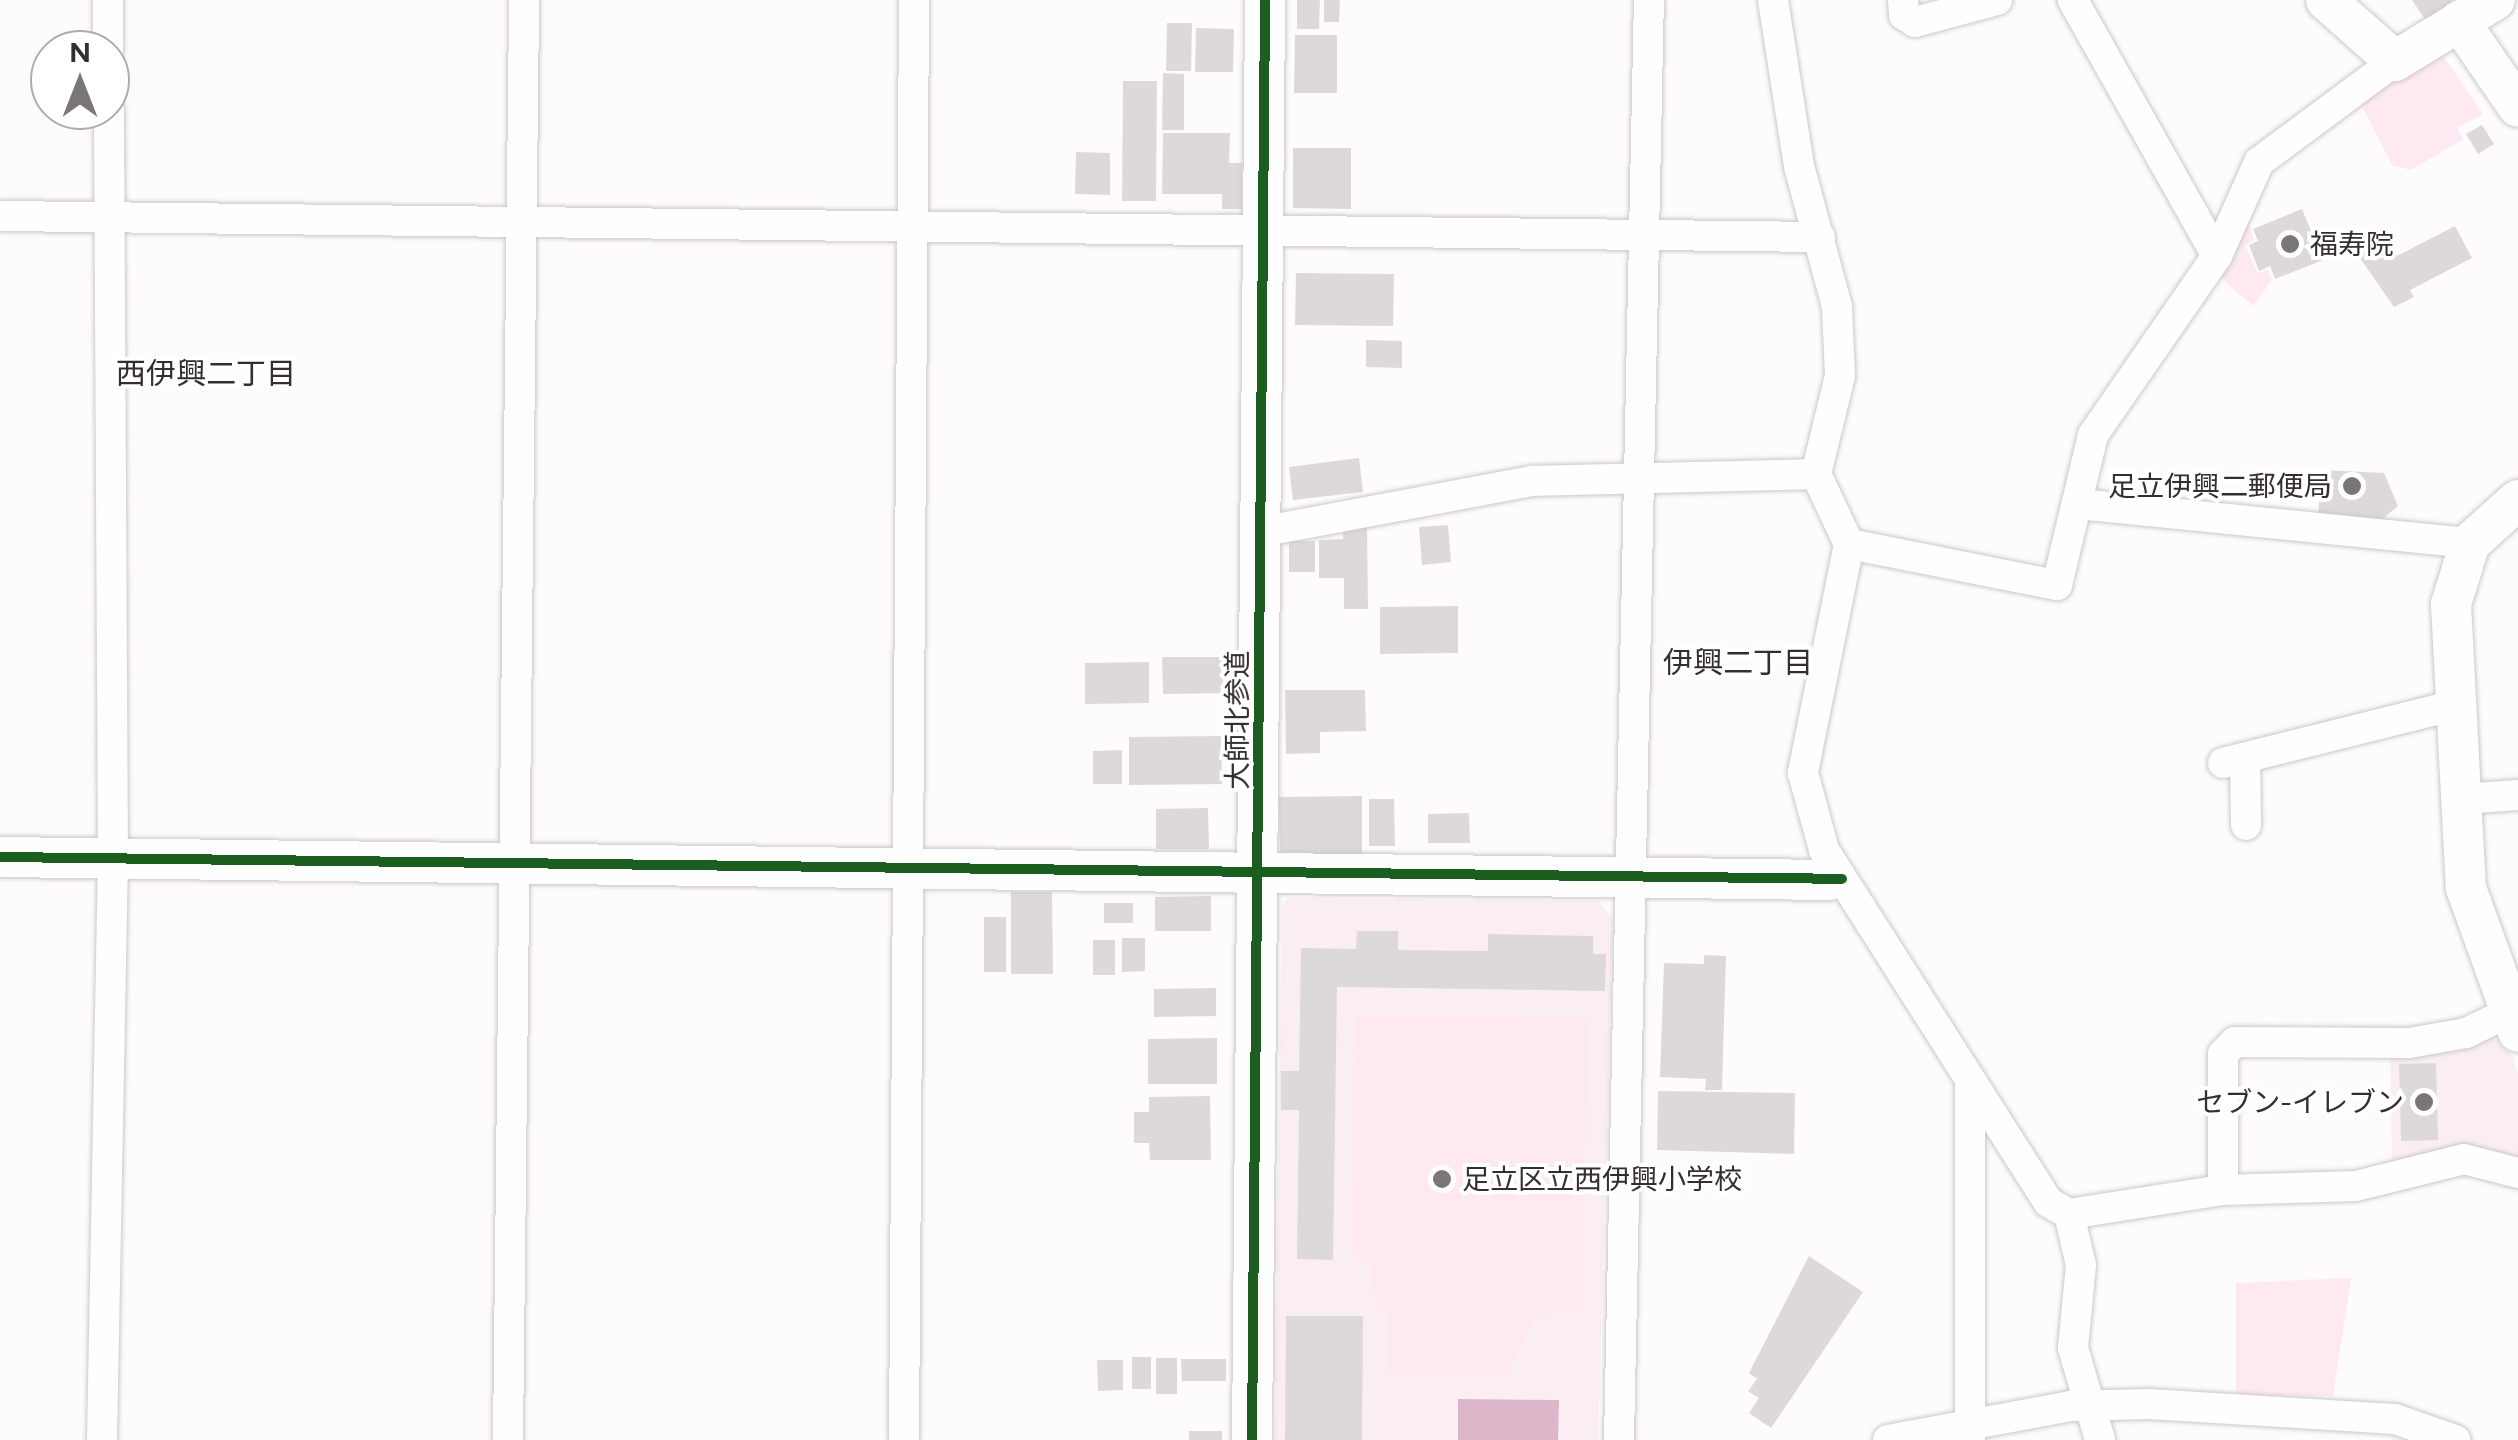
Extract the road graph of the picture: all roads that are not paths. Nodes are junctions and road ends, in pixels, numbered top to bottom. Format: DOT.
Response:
graph roads {
  1 [pos="108,0"];
  2 [pos="524,0"];
  3 [pos="914,0"];
  4 [pos="1265,0"];
  5 [pos="1650,0"];
  6 [pos="1773,0"];
  7 [pos="1903,0"];
  8 [pos="1997,0"];
  9 [pos="2073,0"];
  10 [pos="2326,0"];
  11 [pos="2495,0"];
  12 [pos="2459,22"];
  13 [pos="108,30"];
  14 [pos="2395,60"];
  15 [pos="2518,107"];
  16 [pos="108,130"];
  17 [pos="0,216"];
  18 [pos="109,217"];
  19 [pos="522,220"];
  20 [pos="914,227"];
  21 [pos="1263,228"];
  22 [pos="1644,236"];
  23 [pos="1820,237"];
  24 [pos="2217,256"];
  25 [pos="1816,474"];
  26 [pos="1638,478"];
  27 [pos="2518,500"];
  28 [pos="2078,504"];
  29 [pos="1260,532"];
  30 [pos="2470,543"];
  31 [pos="1849,544"];
  32 [pos="2460,704"];
  33 [pos="2518,795"];
  34 [pos="2462,799"];
  35 [pos="2246,825"];
  36 [pos="0,857"];
  37 [pos="113,858"];
  38 [pos="513,864"];
  39 [pos="912,868"];
  40 [pos="1259,872"];
  41 [pos="1631,880"];
  42 [pos="1836,880"];
  43 [pos="2514,1022"];
  44 [pos="1970,1086"];
  45 [pos="2518,1173"];
  46 [pos="2223,1190"];
  47 [pos="2068,1214"];
  48 [pos="2088,1408"];
  49 [pos="1970,1432"];
  50 [pos="102,1440"];
  51 [pos="508,1440"];
  52 [pos="904,1440"];
  53 [pos="1252,1440"];
  54 [pos="1619,1440"];
  55 [pos="1888,1440"];
  56 [pos="2100,1440"];
  57 [pos="2455,1440"];
  1 -- 13 [label="street"];
  2 -- 19 [label="street"];
  3 -- 20 [label="street"];
  4 -- 21 [label="street, 大師北参道"];
  5 -- 22 [label="street"];
  6 -- 23 [label="street"];
  7 -- 8 [label="street"];
  9 -- 24 [label="street"];
  10 -- 14 [label="street"];
  11 -- 12 [label="street"];
  12 -- 14 [label="street"];
  12 -- 15 [label="street"];
  14 -- 24 [label="street"];
  16 -- 18 [label="street"];
  17 -- 18 [label="street"];
  18 -- 19 [label="street"];
  18 -- 37 [label="street"];
  19 -- 20 [label="street"];
  19 -- 38 [label="street"];
  20 -- 21 [label="street"];
  20 -- 39 [label="street"];
  21 -- 22 [label="street"];
  21 -- 29 [label="street, 大師北参道"];
  22 -- 23 [label="street"];
  22 -- 26 [label="street"];
  23 -- 25 [label="street"];
  24 -- 28 [label="street"];
  25 -- 26 [label="street"];
  25 -- 31 [label="street"];
  26 -- 29 [label="street"];
  26 -- 41 [label="street"];
  27 -- 30 [label="street"];
  28 -- 30 [label="street"];
  28 -- 31 [label="street"];
  29 -- 40 [label="street, 大師北参道"];
  30 -- 32 [label="street"];
  31 -- 42 [label="street"];
  32 -- 34 [label="street"];
  32 -- 35 [label="street"];
  33 -- 34 [label="street"];
  34 -- 43 [label="street"];
  36 -- 37 [label="street"];
  37 -- 38 [label="street"];
  37 -- 50 [label="street"];
  38 -- 39 [label="street"];
  38 -- 51 [label="street"];
  39 -- 40 [label="street"];
  39 -- 52 [label="street"];
  40 -- 41 [label="street"];
  40 -- 53 [label="street, 大師北参道"];
  41 -- 42 [label="street"];
  41 -- 54 [label="street"];
  42 -- 44 [label="street"];
  43 -- 46 [label="street"];
  44 -- 47 [label="street"];
  44 -- 49 [label="street"];
  45 -- 46 [label="street"];
  46 -- 47 [label="street"];
  47 -- 48 [label="street"];
  48 -- 49 [label="street"];
  48 -- 56 [label="street"];
  48 -- 57 [label="street"];
  49 -- 55 [label="street"];
}
